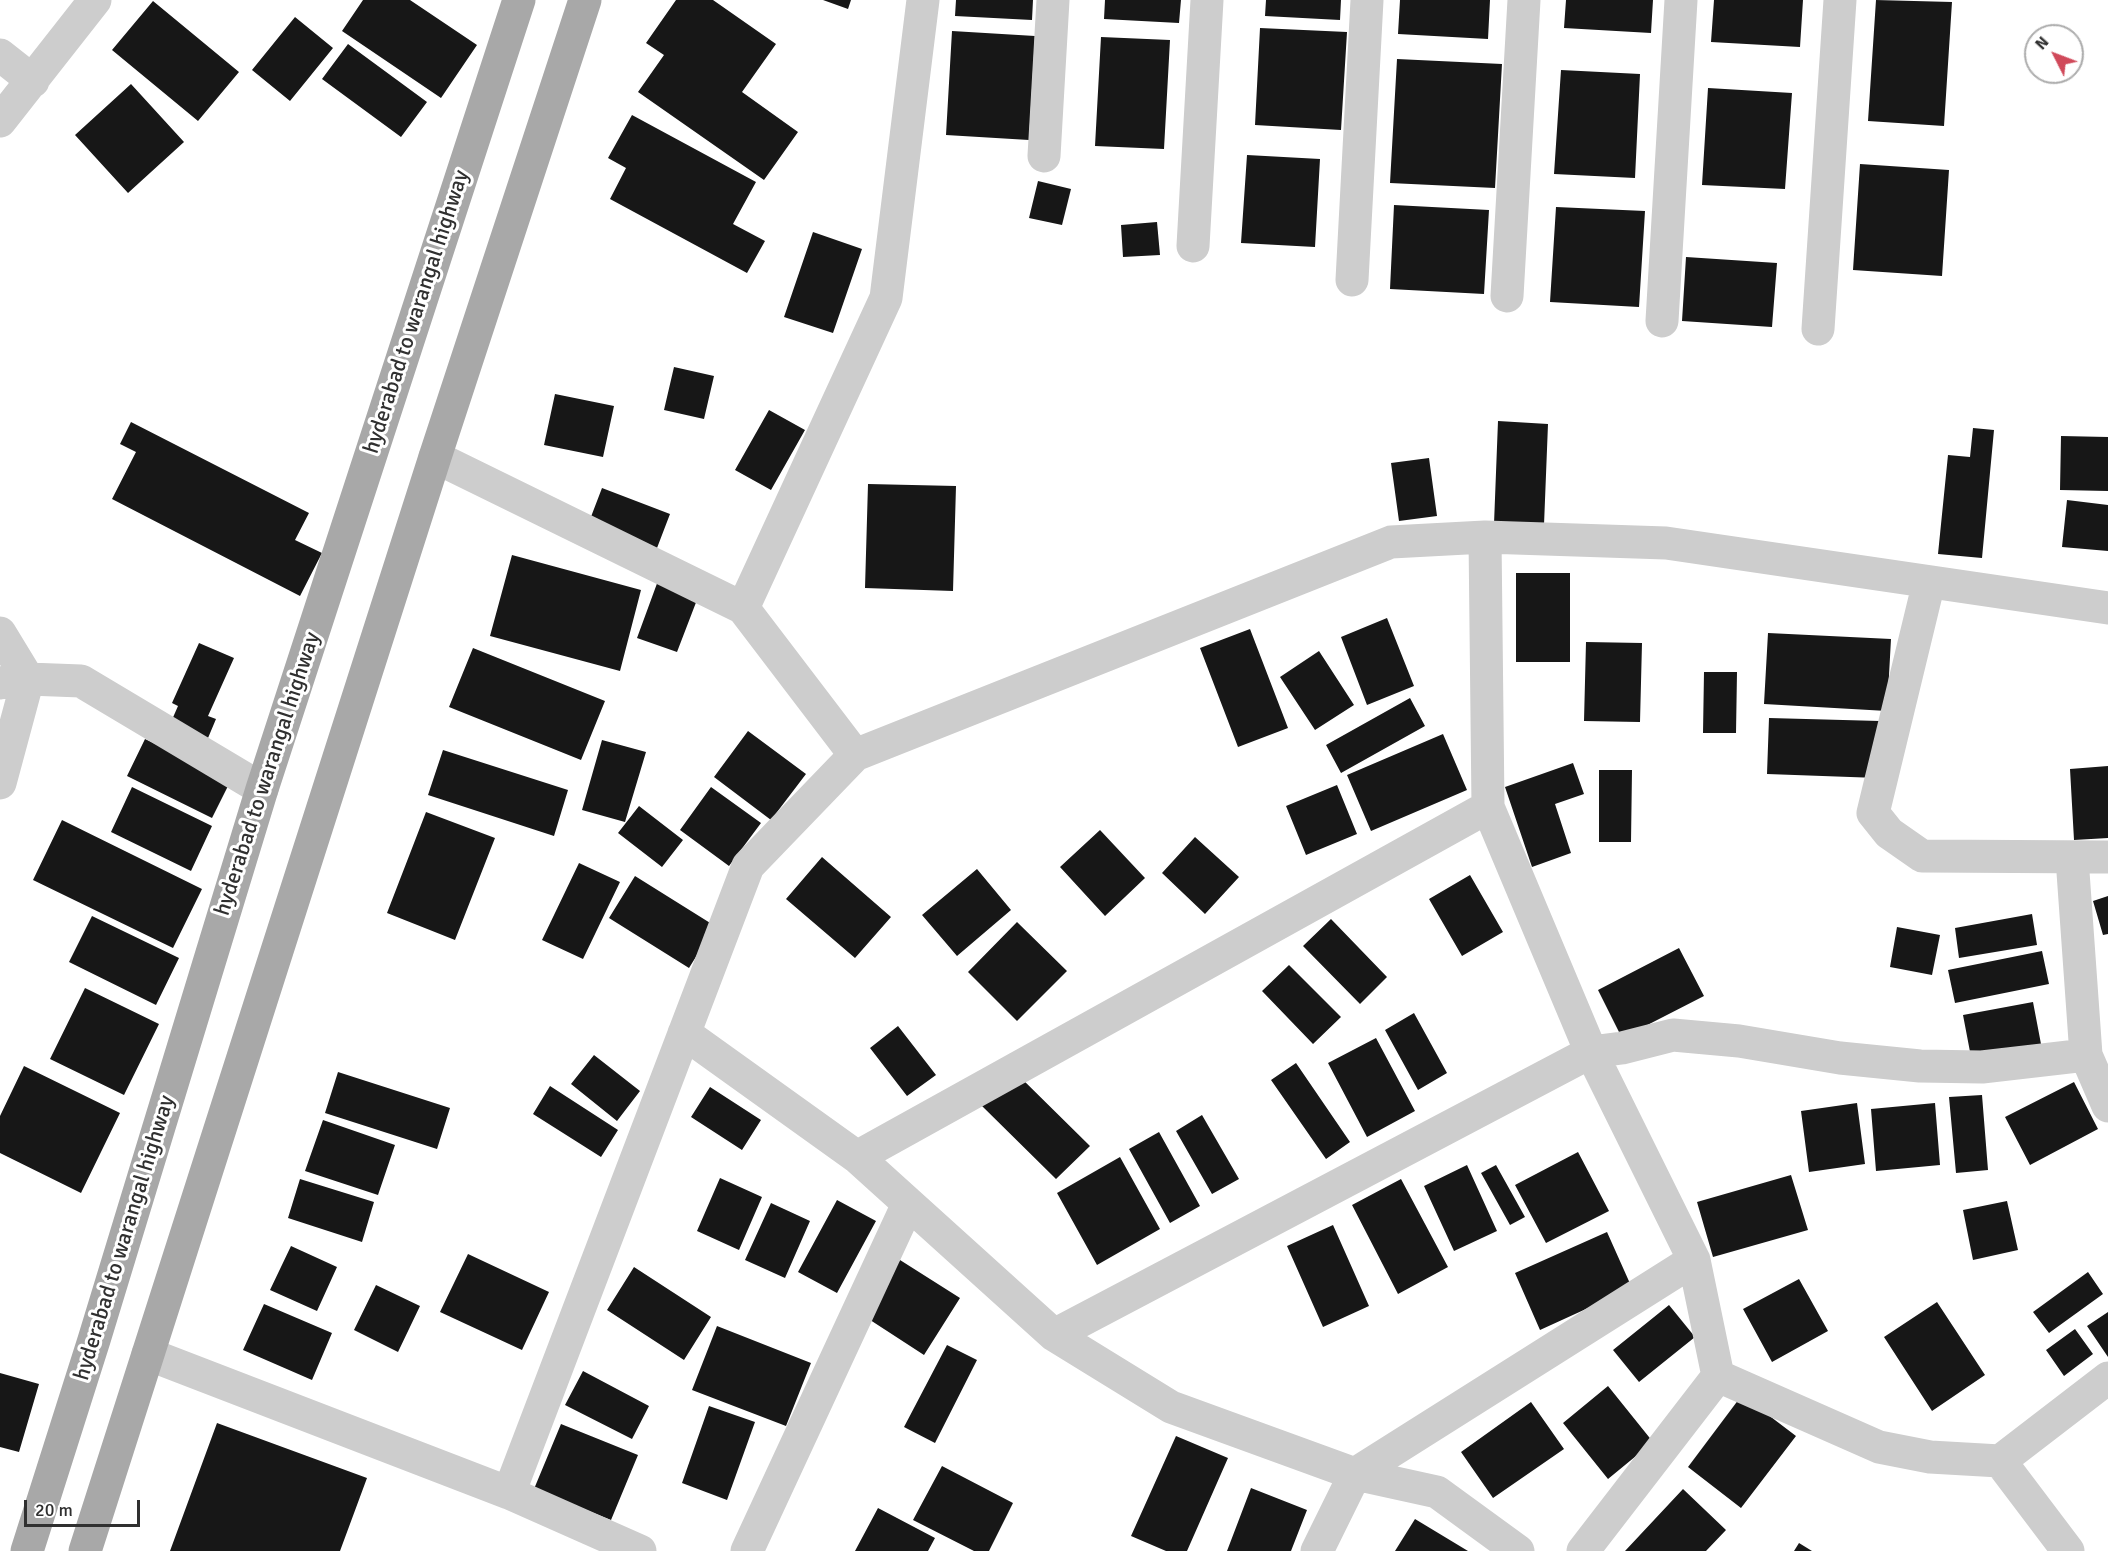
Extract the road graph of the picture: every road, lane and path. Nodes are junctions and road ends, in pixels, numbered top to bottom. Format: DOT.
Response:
graph roads {
  1 [pos="95,0"];
  2 [pos="519,0"];
  3 [pos="585,0"];
  4 [pos="923,0"];
  5 [pos="1053,0"];
  6 [pos="1207,0"];
  7 [pos="1367,0"];
  8 [pos="1524,0"];
  9 [pos="1681,0"];
  10 [pos="1840,0"];
  11 [pos="0,56"];
  12 [pos="33,81"];
  13 [pos="0,121"];
  14 [pos="1044,156"];
  15 [pos="1192,246"];
  16 [pos="1352,280"];
  17 [pos="1507,296"];
  18 [pos="1662,321"];
  19 [pos="1818,328"];
  20 [pos="435,457"];
  21 [pos="1485,537"];
  22 [pos="1929,582"];
  23 [pos="743,608"];
  24 [pos="2108,608"];
  25 [pos="0,633"];
  26 [pos="14,681"];
  27 [pos="855,755"];
  28 [pos="0,783"];
  29 [pos="262,789"];
  30 [pos="1488,807"];
  31 [pos="2108,857"];
  32 [pos="2072,858"];
  33 [pos="684,1033"];
  34 [pos="1591,1052"];
  35 [pos="2086,1055"];
  36 [pos="2108,1106"];
  37 [pos="857,1158"];
  38 [pos="908,1204"];
  39 [pos="1694,1260"];
  40 [pos="1054,1335"];
  41 [pos="148,1354"];
  42 [pos="1718,1376"];
  43 [pos="2108,1378"];
  44 [pos="2000,1461"];
  45 [pos="1355,1474"];
  46 [pos="509,1493"];
  47 [pos="27,1551"];
  48 [pos="85,1551"];
  49 [pos="640,1551"];
  50 [pos="747,1551"];
  51 [pos="1317,1551"];
  52 [pos="1518,1551"];
  53 [pos="1583,1551"];
  54 [pos="2068,1551"];
  1 -- 12 [label="street"];
  2 -- 29 [label="main road, hyderabad to warangal highway"];
  3 -- 20 [label="main road"];
  4 -- 23 [label="street"];
  5 -- 14 [label="street"];
  6 -- 15 [label="street"];
  7 -- 16 [label="street"];
  8 -- 17 [label="street"];
  9 -- 18 [label="street"];
  10 -- 19 [label="street"];
  11 -- 12 [label="street"];
  12 -- 13 [label="street"];
  20 -- 23 [label="street"];
  20 -- 41 [label="main road"];
  21 -- 22 [label="street"];
  21 -- 27 [label="street"];
  21 -- 30 [label="street"];
  22 -- 24 [label="street"];
  22 -- 32 [label="street"];
  23 -- 27 [label="street"];
  25 -- 26 [label="street"];
  26 -- 28 [label="street"];
  26 -- 29 [label="street"];
  27 -- 33 [label="street"];
  29 -- 47 [label="main road, hyderabad to warangal highway"];
  30 -- 34 [label="street"];
  30 -- 37 [label="street"];
  31 -- 32 [label="street"];
  32 -- 35 [label="street"];
  33 -- 37 [label="street"];
  33 -- 46 [label="street"];
  34 -- 35 [label="street"];
  34 -- 39 [label="street"];
  34 -- 40 [label="street"];
  35 -- 36 [label="street"];
  37 -- 38 [label="street"];
  38 -- 40 [label="street"];
  38 -- 50 [label="street"];
  39 -- 42 [label="street"];
  39 -- 45 [label="street"];
  40 -- 45 [label="street"];
  41 -- 46 [label="street"];
  41 -- 48 [label="main road"];
  42 -- 44 [label="street"];
  42 -- 53 [label="street"];
  43 -- 44 [label="street"];
  44 -- 54 [label="street"];
  45 -- 51 [label="street"];
  45 -- 52 [label="street"];
  46 -- 49 [label="street"];
}
